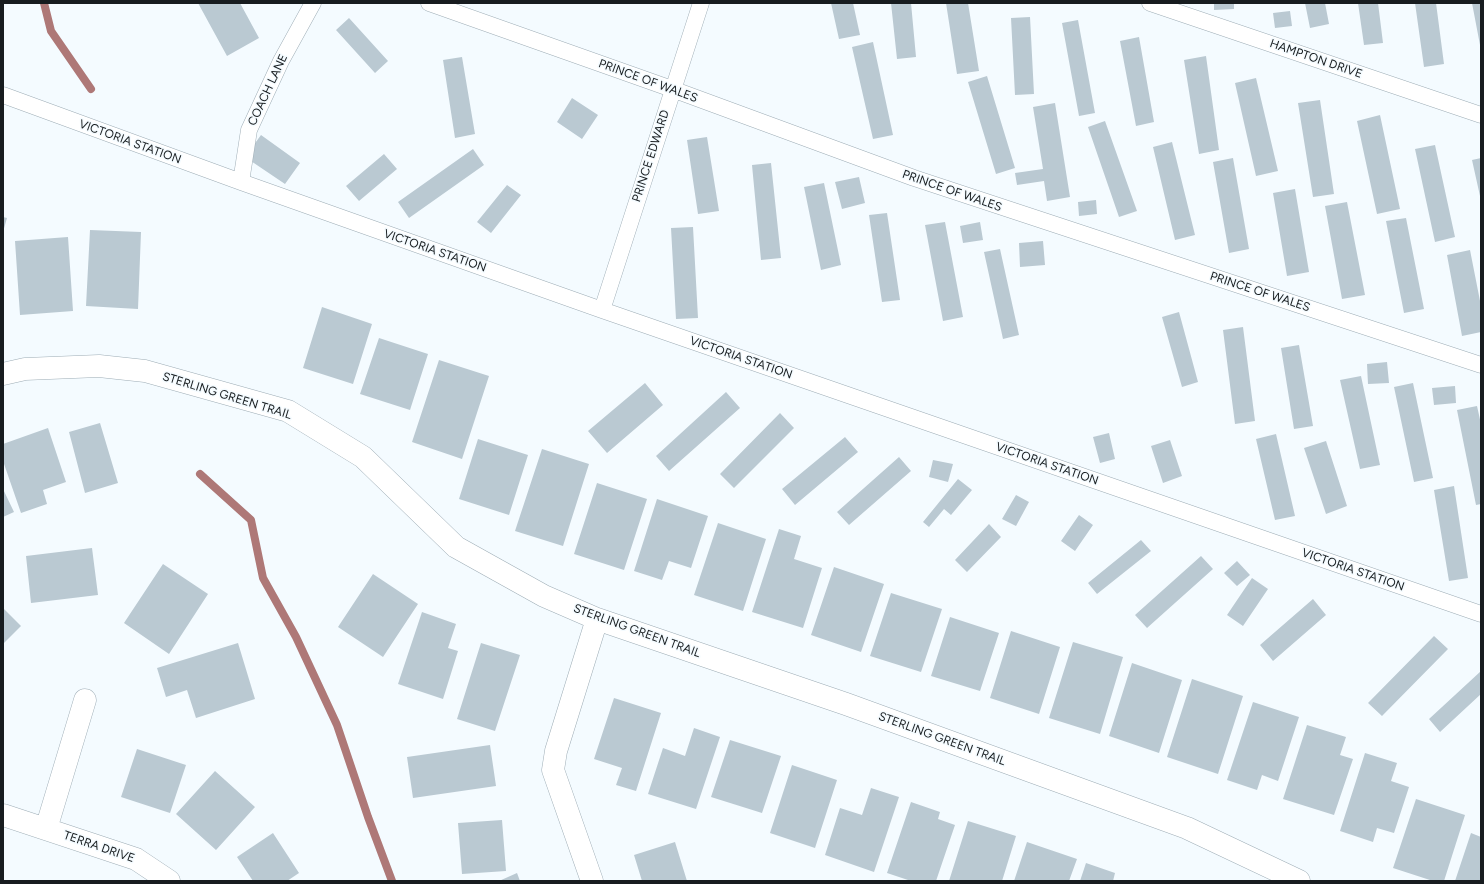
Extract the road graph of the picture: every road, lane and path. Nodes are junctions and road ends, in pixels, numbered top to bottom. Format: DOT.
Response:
graph roads {
  1 [pos="313,3"];
  2 [pos="429,3"];
  3 [pos="701,3"];
  4 [pos="1150,3"];
  5 [pos="672,89"];
  6 [pos="3,95"];
  7 [pos="1481,115"];
  8 [pos="242,182"];
  9 [pos="602,310"];
  10 [pos="1481,365"];
  11 [pos="3,374"];
  12 [pos="1481,614"];
  13 [pos="597,619"];
  14 [pos="85,700"];
  15 [pos="3,815"];
  16 [pos="46,829"];
  17 [pos="169,881"];
  18 [pos="592,881"];
  19 [pos="1299,881"];
  1 -- 8 [label="lane, COACH LANE"];
  2 -- 5 [label="lane, PRINCE OF WALES"];
  3 -- 5 [label="lane, PRINCE EDWARD"];
  4 -- 7 [label="lane, HAMPTON DRIVE"];
  5 -- 9 [label="lane, PRINCE EDWARD"];
  5 -- 10 [label="lane, PRINCE OF WALES"];
  6 -- 8 [label="lane, VICTORIA STATION"];
  8 -- 9 [label="lane, VICTORIA STATION"];
  9 -- 12 [label="lane, VICTORIA STATION"];
  11 -- 13 [label="street, STERLING GREEN TRAIL"];
  13 -- 18 [label="street"];
  13 -- 19 [label="street, STERLING GREEN TRAIL"];
  14 -- 16 [label="street"];
  15 -- 16 [label="street, TERRA DRIVE"];
  16 -- 17 [label="street, TERRA DRIVE"];
}
